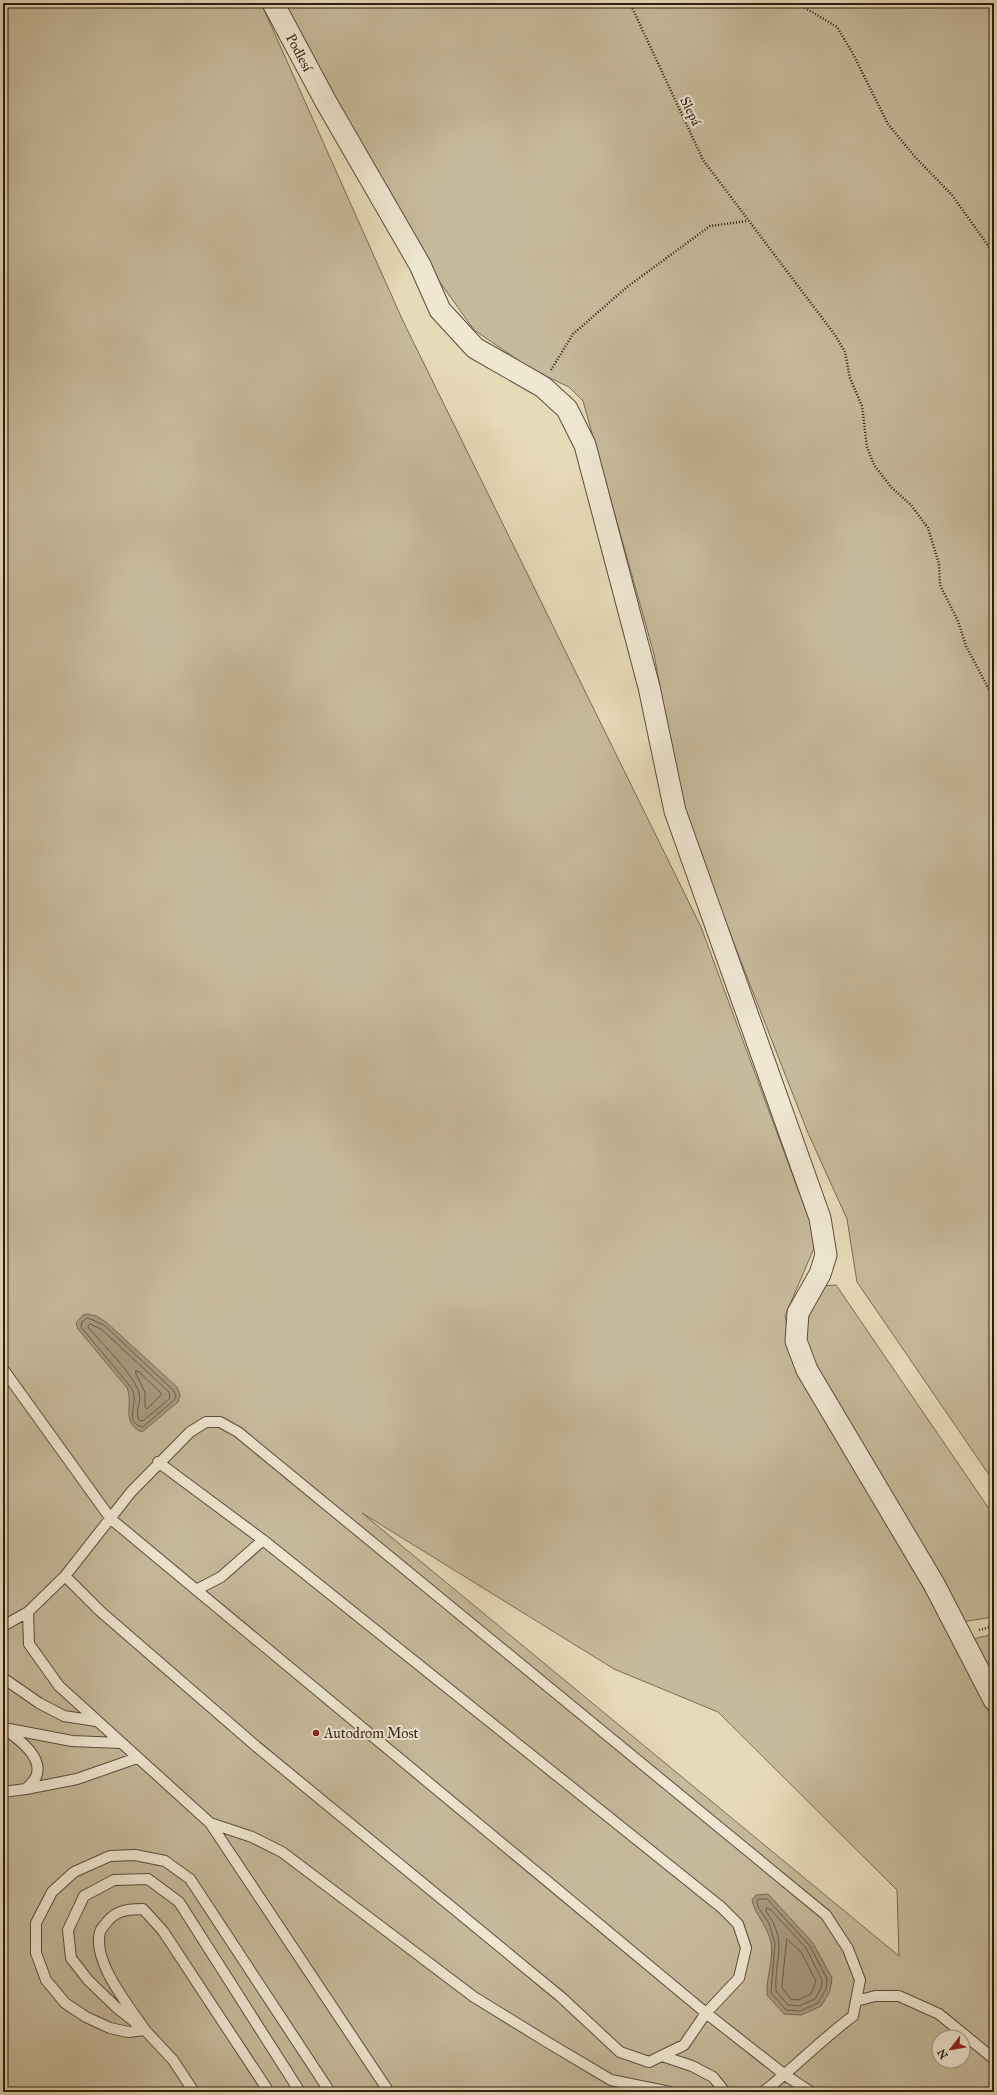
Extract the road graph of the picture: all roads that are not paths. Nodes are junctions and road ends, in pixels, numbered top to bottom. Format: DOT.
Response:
graph roads {
  1 [pos="273,3"];
  2 [pos="3,1369"];
  3 [pos="158,1462"];
  4 [pos="111,1519"];
  5 [pos="263,1540"];
  6 [pos="64,1576"];
  7 [pos="196,1590"];
  8 [pos="28,1612"];
  9 [pos="4,1622"];
  10 [pos="3,1678"];
  11 [pos="989,1692"];
  12 [pos="96,1720"];
  13 [pos="4,1728"];
  14 [pos="120,1743"];
  15 [pos="137,1758"];
  16 [pos="26,1789"];
  17 [pos="3,1792"];
  18 [pos="210,1823"];
  19 [pos="856,2001"];
  20 [pos="706,2013"];
  21 [pos="145,2030"];
  22 [pos="662,2056"];
  23 [pos="994,2059"];
  24 [pos="785,2075"];
  25 [pos="194,2092"];
  26 [pos="269,2092"];
  27 [pos="300,2092"];
  28 [pos="330,2092"];
  29 [pos="389,2092"];
  30 [pos="670,2092"];
  31 [pos="725,2092"];
  32 [pos="763,2092"];
  33 [pos="811,2092"];
  1 -- 11 [label="street, Podlesí"];
  2 -- 4 [label="lane"];
  3 -- 4 [label="lane"];
  3 -- 5 [label="lane"];
  3 -- 19 [label="lane"];
  4 -- 6 [label="lane"];
  4 -- 7 [label="lane"];
  5 -- 7 [label="lane"];
  5 -- 20 [label="lane"];
  6 -- 8 [label="lane"];
  6 -- 22 [label="lane"];
  7 -- 20 [label="lane"];
  8 -- 9 [label="lane"];
  8 -- 12 [label="lane"];
  10 -- 12 [label="lane"];
  12 -- 14 [label="lane"];
  13 -- 14 [label="lane"];
  13 -- 16 [label="lane"];
  14 -- 15 [label="lane"];
  15 -- 16 [label="lane"];
  15 -- 18 [label="lane"];
  16 -- 17 [label="lane"];
  18 -- 29 [label="lane"];
  18 -- 30 [label="lane"];
  19 -- 23 [label="lane"];
  19 -- 24 [label="lane"];
  20 -- 22 [label="lane"];
  20 -- 24 [label="lane"];
  21 -- 25 [label="lane"];
  21 -- 26 [label="lane"];
  21 -- 27 [label="lane"];
  21 -- 28 [label="lane"];
  22 -- 31 [label="lane"];
  24 -- 32 [label="lane"];
  24 -- 33 [label="lane"];
}
